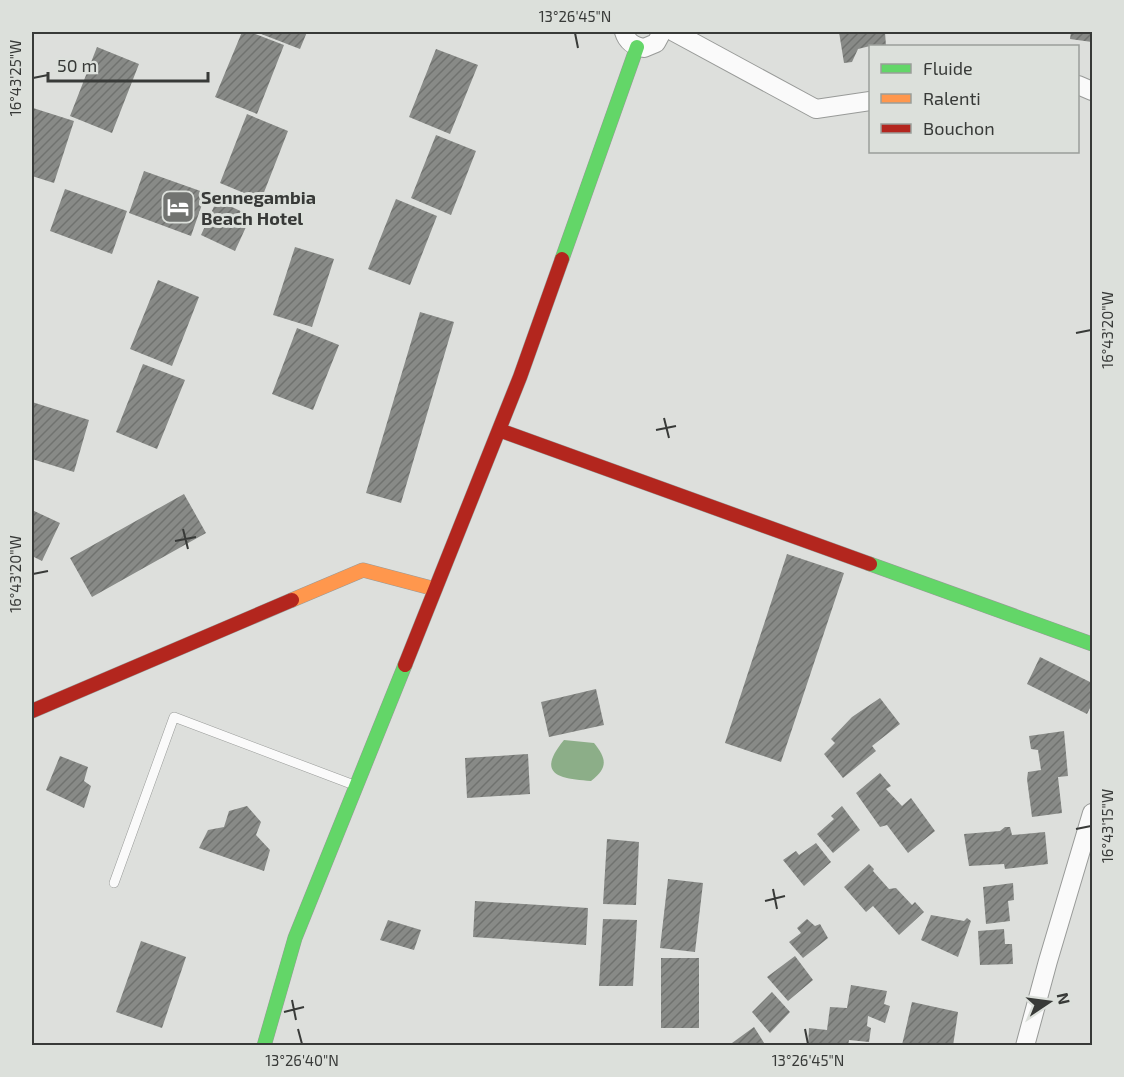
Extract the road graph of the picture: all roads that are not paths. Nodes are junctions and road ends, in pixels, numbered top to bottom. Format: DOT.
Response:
graph roads {
  1 [pos="624,32"];
  2 [pos="662,32"];
  3 [pos="674,32"];
  4 [pos="637,47"];
  5 [pos="869,101"];
  6 [pos="499,430"];
  7 [pos="435,589"];
  8 [pos="1092,644"];
  9 [pos="32,711"];
  10 [pos="356,786"];
  11 [pos="1092,813"];
  12 [pos="114,883"];
  13 [pos="264,1046"];
  14 [pos="1025,1046"];
  1 -- 4 [label="street"];
  2 -- 4 [label="street"];
  3 -- 5 [label="street"];
  4 -- 6 [label="street"];
  6 -- 7 [label="street"];
  6 -- 8 [label="street"];
  7 -- 9 [label="street"];
  7 -- 10 [label="street"];
  10 -- 12 [label="lane"];
  10 -- 13 [label="street"];
  11 -- 14 [label="street"];
}
